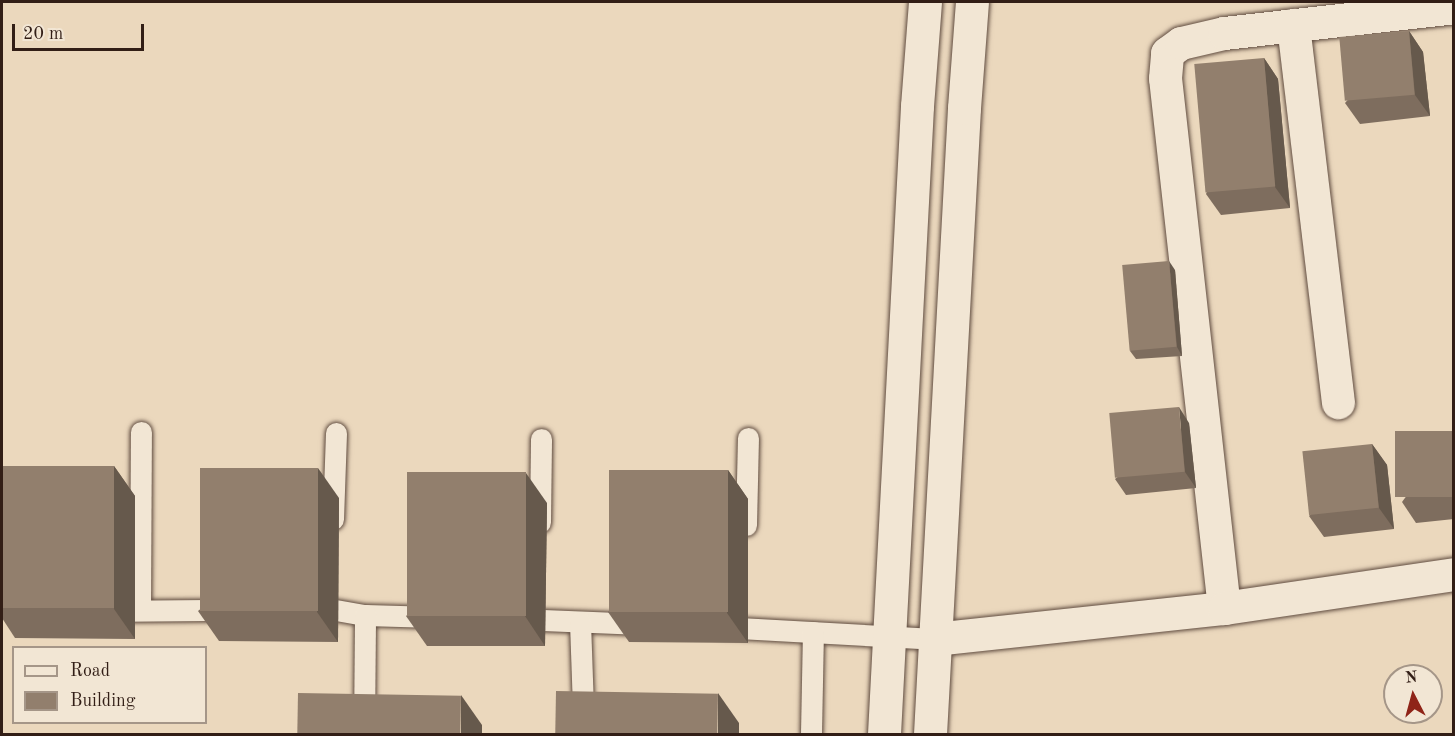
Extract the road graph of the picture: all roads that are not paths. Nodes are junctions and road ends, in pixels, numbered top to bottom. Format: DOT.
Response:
graph roads {
  1 [pos="925,2"];
  2 [pos="972,2"];
  3 [pos="1454,7"];
  4 [pos="1293,25"];
  5 [pos="1338,402"];
  6 [pos="141,432"];
  7 [pos="336,433"];
  8 [pos="747,438"];
  9 [pos="541,439"];
  10 [pos="332,538"];
  11 [pos="540,541"];
  12 [pos="746,545"];
  13 [pos="1454,574"];
  14 [pos="331,585"];
  15 [pos="540,597"];
  16 [pos="745,605"];
  17 [pos="1224,608"];
  18 [pos="294,609"];
  19 [pos="330,609"];
  20 [pos="82,610"];
  21 [pos="140,610"];
  22 [pos="247,610"];
  23 [pos="365,615"];
  24 [pos="459,617"];
  25 [pos="494,618"];
  26 [pos="540,620"];
  27 [pos="580,621"];
  28 [pos="663,625"];
  29 [pos="698,627"];
  30 [pos="745,628"];
  31 [pos="813,632"];
  32 [pos="888,636"];
  33 [pos="934,639"];
  34 [pos="364,735"];
  35 [pos="584,735"];
  36 [pos="811,735"];
  37 [pos="884,735"];
  38 [pos="930,735"];
  1 -- 32 [label="street"];
  2 -- 33 [label="street"];
  3 -- 4 [label="street"];
  4 -- 5 [label="street"];
  4 -- 17 [label="street"];
  6 -- 21 [label="lane"];
  7 -- 10 [label="lane"];
  8 -- 12 [label="lane"];
  9 -- 11 [label="lane"];
  13 -- 17 [label="street"];
  14 -- 19 [label="lane"];
  15 -- 26 [label="lane"];
  16 -- 30 [label="lane"];
  17 -- 33 [label="street"];
  18 -- 19 [label="lane"];
  19 -- 23 [label="lane"];
  20 -- 21 [label="lane"];
  21 -- 22 [label="lane"];
  23 -- 24 [label="lane"];
  23 -- 34 [label="lane"];
  25 -- 26 [label="lane"];
  26 -- 27 [label="lane"];
  27 -- 28 [label="lane"];
  27 -- 35 [label="lane"];
  29 -- 30 [label="lane"];
  30 -- 31 [label="lane"];
  31 -- 32 [label="lane"];
  31 -- 36 [label="lane"];
  32 -- 33 [label="lane"];
  32 -- 37 [label="street"];
  33 -- 38 [label="street"];
}
